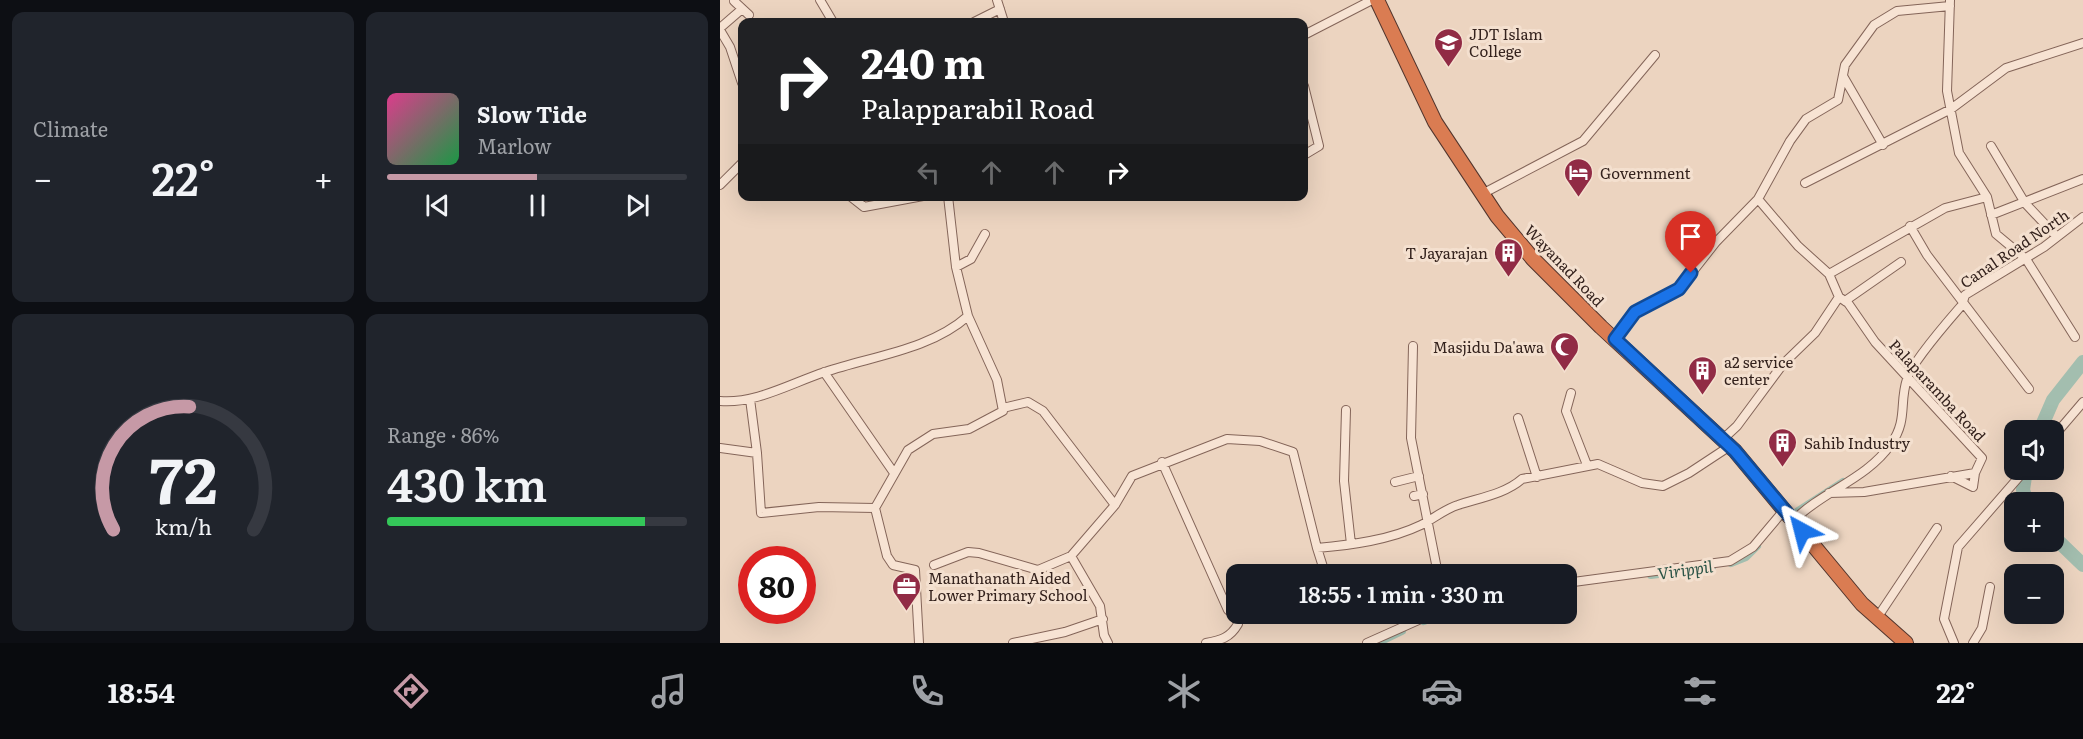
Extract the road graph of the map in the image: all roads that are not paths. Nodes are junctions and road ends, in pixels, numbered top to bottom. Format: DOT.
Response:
graph roads {
  1 [pos="820,0"];
  2 [pos="997,0"];
  3 [pos="1372,0"];
  4 [pos="1377,0"];
  5 [pos="734,1"];
  6 [pos="1950,3"];
  7 [pos="741,9"];
  8 [pos="1000,9"];
  9 [pos="749,15"];
  10 [pos="831,18"];
  11 [pos="982,18"];
  12 [pos="1003,18"];
  13 [pos="720,29"];
  14 [pos="1308,33"];
  15 [pos="2083,43"];
  16 [pos="1655,55"];
  17 [pos="738,71"];
  18 [pos="1843,76"];
  19 [pos="1308,102"];
  20 [pos="1951,109"];
  21 [pos="1883,145"];
  22 [pos="1991,146"];
  23 [pos="1308,153"];
  24 [pos="738,167"];
  25 [pos="2083,179"];
  26 [pos="1804,183"];
  27 [pos="720,185"];
  28 [pos="1482,194"];
  29 [pos="1987,197"];
  30 [pos="1758,200"];
  31 [pos="856,201"];
  32 [pos="896,201"];
  33 [pos="949,201"];
  34 [pos="2025,203"];
  35 [pos="1991,215"];
  36 [pos="2083,217"];
  37 [pos="1910,226"];
  38 [pos="985,234"];
  39 [pos="2056,236"];
  40 [pos="2026,259"];
  41 [pos="1900,262"];
  42 [pos="956,267"];
  43 [pos="1829,274"];
  44 [pos="1842,299"];
  45 [pos="1962,300"];
  46 [pos="968,316"];
  47 [pos="2075,337"];
  48 [pos="1615,339"];
  49 [pos="1413,346"];
  50 [pos="824,372"];
  51 [pos="1907,377"];
  52 [pos="2029,389"];
  53 [pos="1571,393"];
  54 [pos="750,399"];
  55 [pos="720,401"];
  56 [pos="2083,402"];
  57 [pos="1003,408"];
  58 [pos="1346,410"];
  59 [pos="1518,418"];
  60 [pos="2064,424"];
  61 [pos="1726,443"];
  62 [pos="720,448"];
  63 [pos="757,453"];
  64 [pos="1162,462"];
  65 [pos="1587,465"];
  66 [pos="894,473"];
  67 [pos="1975,473"];
  68 [pos="1419,476"];
  69 [pos="1951,476"];
  70 [pos="1537,477"];
  71 [pos="2016,480"];
  72 [pos="1395,482"];
  73 [pos="1828,493"];
  74 [pos="1423,494"];
  75 [pos="1414,496"];
  76 [pos="1115,505"];
  77 [pos="875,508"];
  78 [pos="1785,508"];
  79 [pos="1429,520"];
  80 [pos="1794,520"];
  81 [pos="1936,528"];
  82 [pos="1351,544"];
  83 [pos="1317,548"];
  84 [pos="1071,556"];
  85 [pos="1322,564"];
  86 [pos="1436,564"];
  87 [pos="934,565"];
  88 [pos="1577,582"];
  89 [pos="1990,587"];
  90 [pos="1226,606"];
  91 [pos="1877,618"];
  92 [pos="1102,619"];
  93 [pos="1238,624"];
  94 [pos="1409,624"];
  95 [pos="919,643"];
  96 [pos="1013,643"];
  97 [pos="1108,643"];
  98 [pos="1206,643"];
  99 [pos="1366,643"];
  100 [pos="1906,643"];
  101 [pos="1954,643"];
  102 [pos="1973,643"];
  1 -- 10 [label="street"];
  2 -- 8 [label="street"];
  3 -- 14 [label="street"];
  4 -- 28 [label="highway, Wayanad Road"];
  5 -- 7 [label="street"];
  6 -- 18 [label="street"];
  6 -- 20 [label="street"];
  7 -- 9 [label="street"];
  7 -- 13 [label="street"];
  8 -- 11 [label="street"];
  8 -- 12 [label="street"];
  13 -- 17 [label="street"];
  15 -- 20 [label="street"];
  16 -- 28 [label="street"];
  18 -- 21 [label="street"];
  18 -- 30 [label="street"];
  19 -- 23 [label="street"];
  20 -- 21 [label="street"];
  20 -- 29 [label="street"];
  21 -- 26 [label="street"];
  22 -- 34 [label="street"];
  24 -- 27 [label="street"];
  25 -- 34 [label="street"];
  28 -- 48 [label="highway, Wayanad Road"];
  29 -- 35 [label="street"];
  29 -- 37 [label="street"];
  30 -- 43 [label="street"];
  30 -- 48 [label="street"];
  31 -- 32 [label="street"];
  33 -- 42 [label="street"];
  34 -- 35 [label="street"];
  34 -- 39 [label="street"];
  35 -- 40 [label="street"];
  36 -- 39 [label="street, Canal Road North"];
  37 -- 43 [label="street"];
  37 -- 45 [label="street"];
  38 -- 42 [label="street"];
  39 -- 40 [label="street, Canal Road North"];
  40 -- 45 [label="street, Canal Road North"];
  40 -- 47 [label="street"];
  41 -- 44 [label="street"];
  42 -- 46 [label="street"];
  43 -- 44 [label="street, Palaparamba Road"];
  44 -- 51 [label="street, Palaparamba Road"];
  44 -- 61 [label="street"];
  45 -- 51 [label="street, Canal Road North"];
  45 -- 52 [label="street"];
  46 -- 50 [label="street"];
  46 -- 57 [label="street"];
  48 -- 61 [label="highway, Wayanad Road"];
  49 -- 68 [label="street"];
  50 -- 54 [label="street"];
  50 -- 66 [label="street"];
  51 -- 67 [label="street, Palaparamba Road"];
  51 -- 73 [label="street, Canal Road North"];
  53 -- 65 [label="street"];
  54 -- 55 [label="street"];
  54 -- 63 [label="street"];
  56 -- 60 [label="street"];
  57 -- 66 [label="street"];
  57 -- 76 [label="street"];
  58 -- 82 [label="street"];
  59 -- 70 [label="street"];
  61 -- 65 [label="street"];
  61 -- 78 [label="highway, Wayanad Road"];
  62 -- 63 [label="street"];
  63 -- 77 [label="street"];
  64 -- 76 [label="street"];
  64 -- 83 [label="street"];
  64 -- 90 [label="street"];
  65 -- 70 [label="street"];
  66 -- 77 [label="street"];
  67 -- 69 [label="street"];
  67 -- 69 [label="street"];
  68 -- 72 [label="street"];
  68 -- 74 [label="street"];
  69 -- 73 [label="street"];
  70 -- 79 [label="street"];
  71 -- 101 [label="street"];
  73 -- 80 [label="street, Canal Road North"];
  74 -- 75 [label="street"];
  74 -- 79 [label="street"];
  76 -- 84 [label="street"];
  77 -- 95 [label="street"];
  78 -- 80 [label="highway, Wayanad Road"];
  78 -- 88 [label="street"];
  79 -- 82 [label="street"];
  79 -- 86 [label="street"];
  80 -- 91 [label="highway, Wayanad Road"];
  81 -- 91 [label="street"];
  82 -- 83 [label="street"];
  83 -- 85 [label="street"];
  84 -- 87 [label="street"];
  84 -- 92 [label="street"];
  89 -- 102 [label="street"];
  91 -- 100 [label="highway, Wayanad Road"];
  92 -- 96 [label="street"];
  92 -- 97 [label="street"];
  93 -- 98 [label="street"];
  94 -- 99 [label="street"];
}
